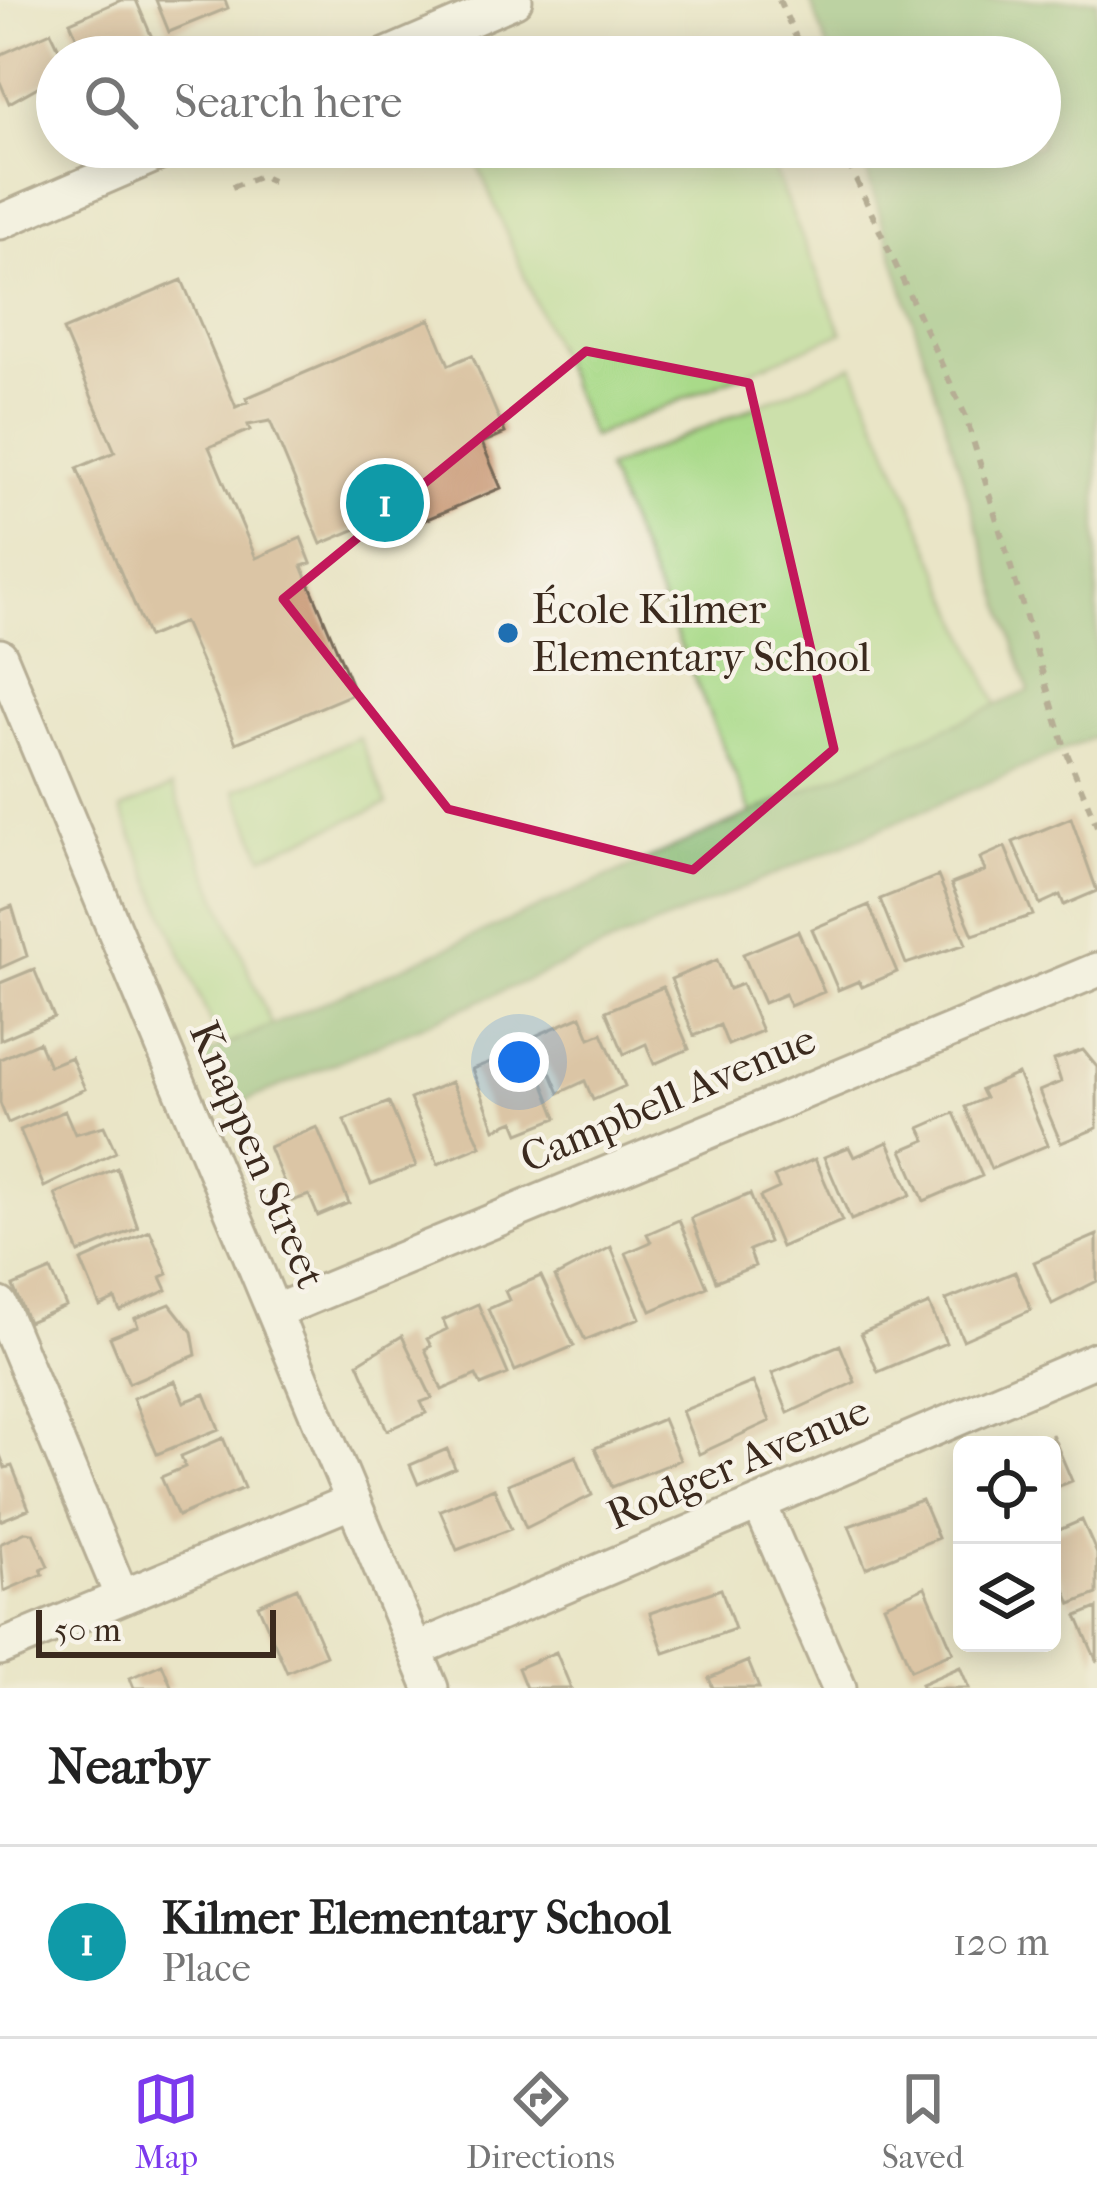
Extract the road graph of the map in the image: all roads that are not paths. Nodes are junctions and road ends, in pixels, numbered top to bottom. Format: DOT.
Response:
graph roads {
  1 [pos="515,0"];
  2 [pos="432,36"];
  3 [pos="125,168"];
  4 [pos="0,222"];
  5 [pos="0,656"];
  6 [pos="1097,970"];
  7 [pos="0,1305"];
  8 [pos="274,1312"];
  9 [pos="1097,1359"];
  10 [pos="350,1502"];
  11 [pos="759,1503"];
  12 [pos="122,1597"];
  13 [pos="0,1648"];
  14 [pos="415,1650"];
  15 [pos="431,1688"];
  16 [pos="839,1688"];
  1 -- 2 [label="street"];
  3 -- 4 [label="street"];
  5 -- 8 [label="street, Knappen Street"];
  6 -- 8 [label="street, Campbell Avenue"];
  7 -- 12 [label="street"];
  8 -- 10 [label="street, Knappen Street"];
  9 -- 11 [label="street, Rodger Avenue"];
  10 -- 12 [label="street"];
  10 -- 14 [label="street, Knappen Street"];
  11 -- 14 [label="street, Rodger Avenue"];
  11 -- 16 [label="street"];
  12 -- 13 [label="street"];
  14 -- 15 [label="street, Knappen Street"];
}
